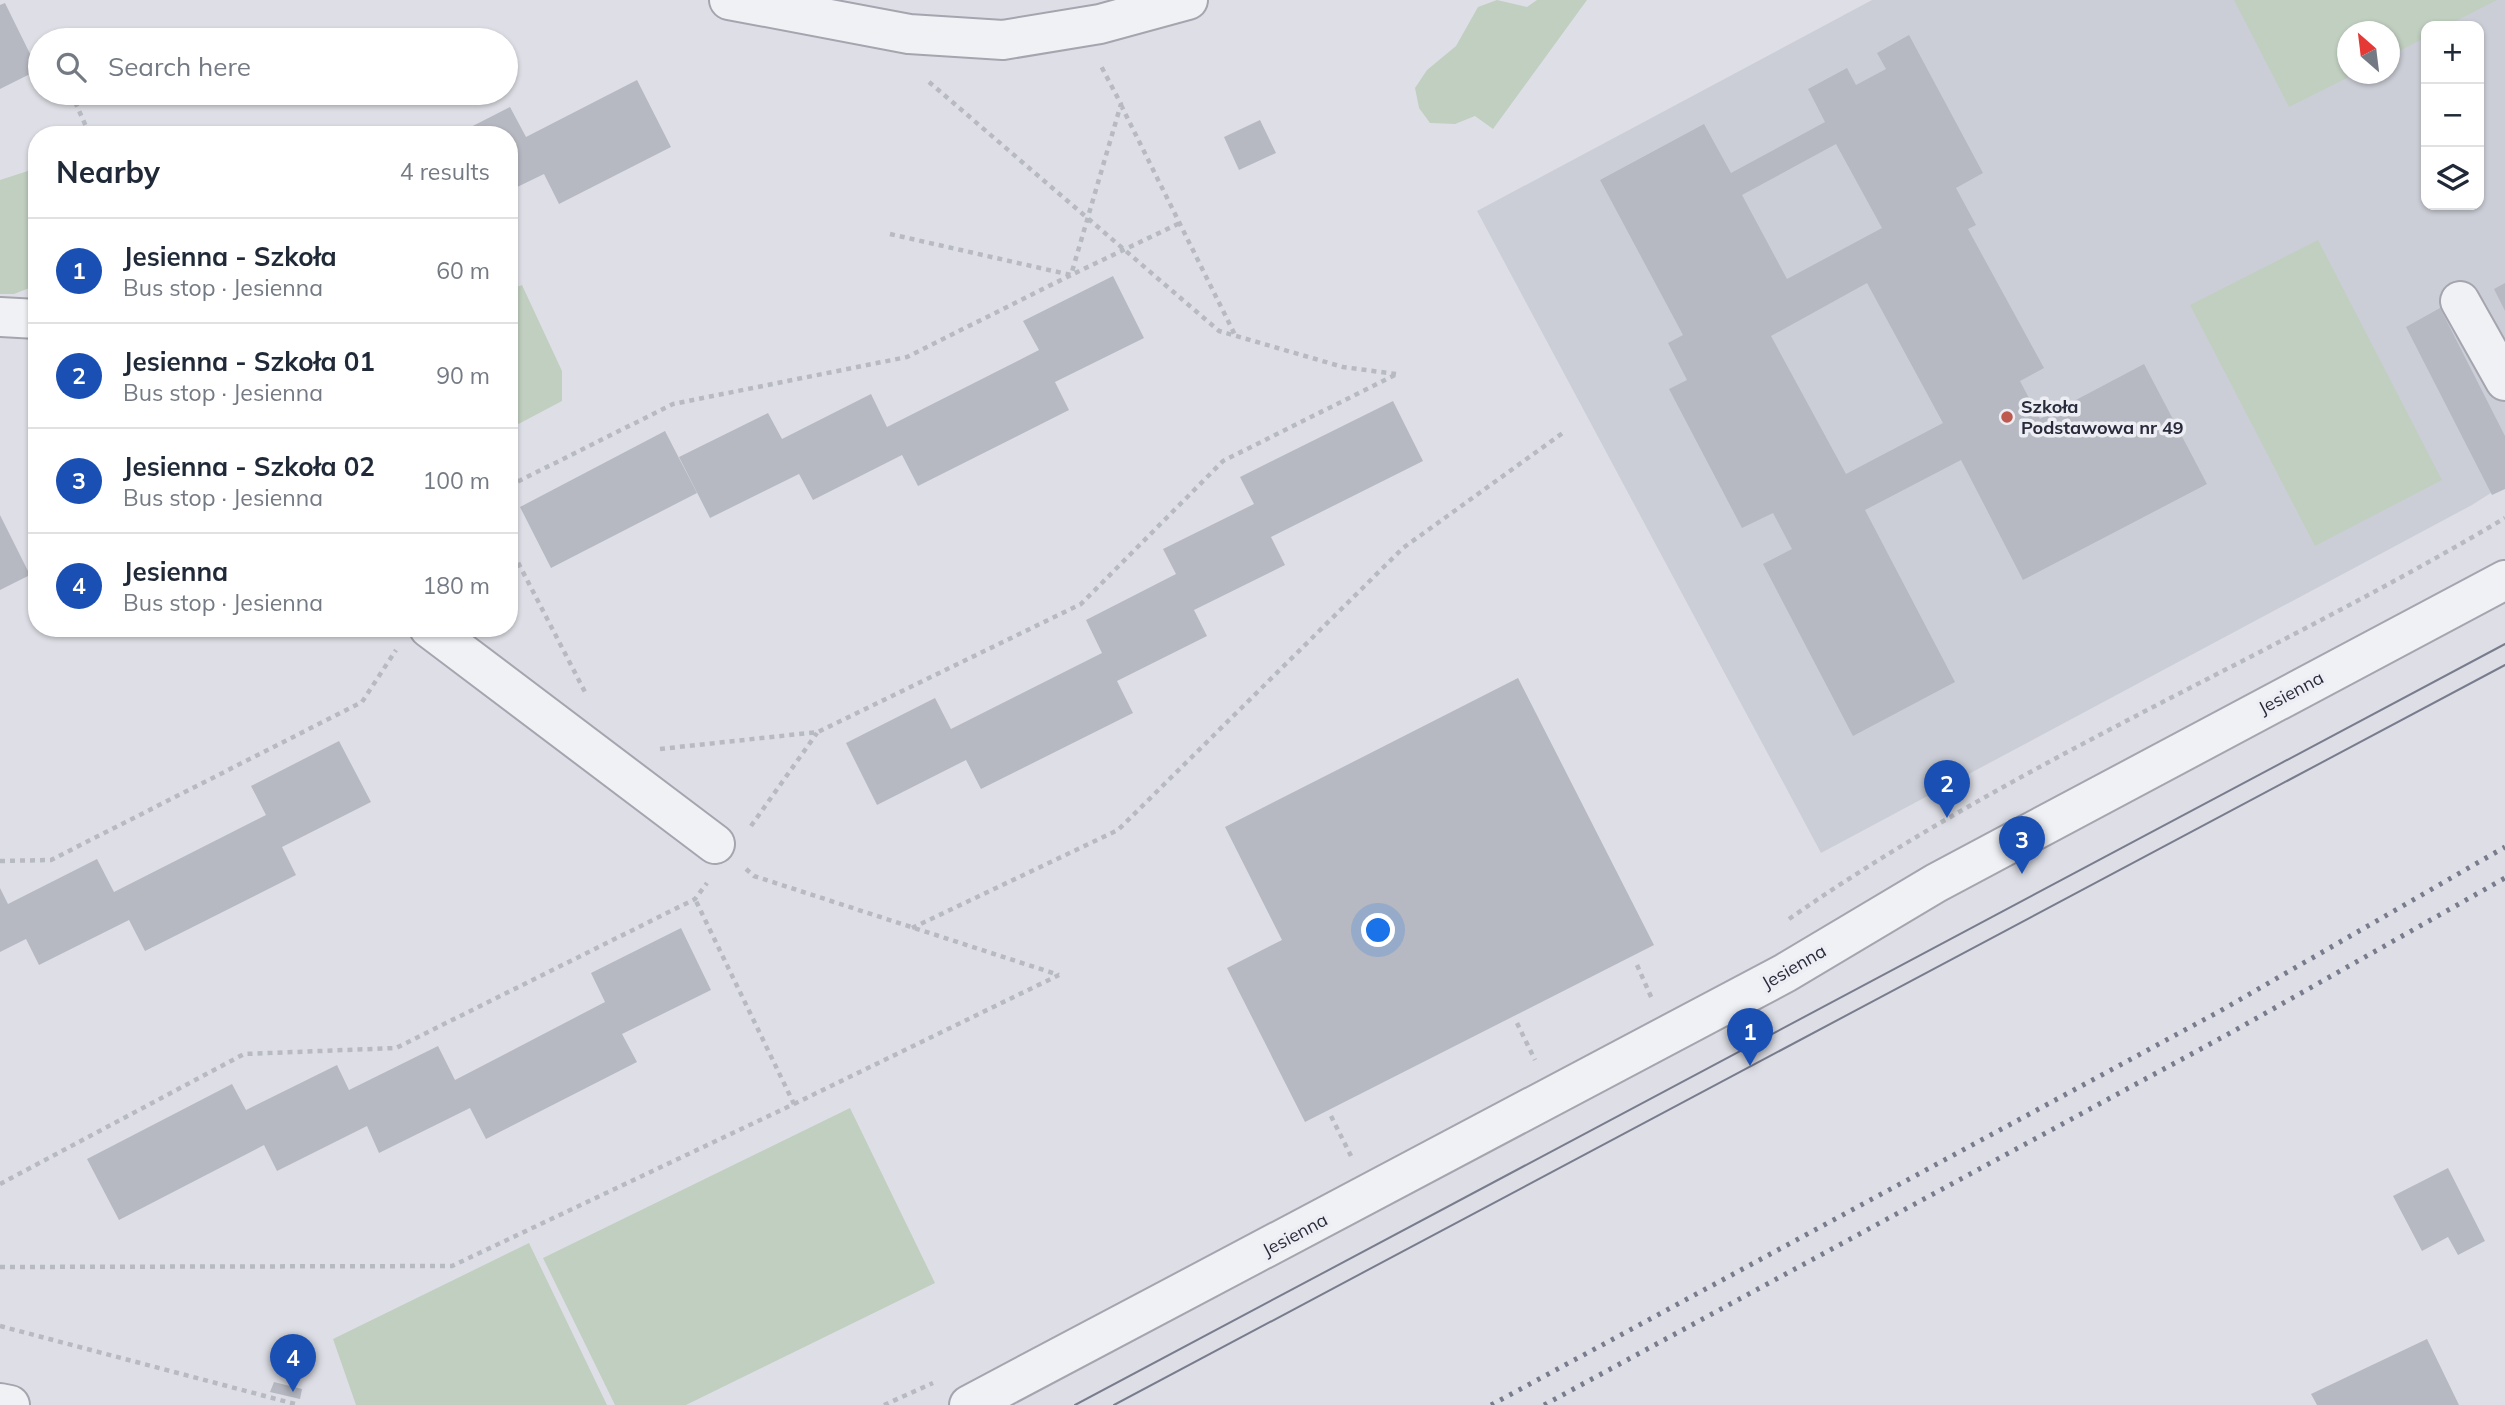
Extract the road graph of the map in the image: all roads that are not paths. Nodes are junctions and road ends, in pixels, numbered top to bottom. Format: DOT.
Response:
graph roads {
  1 [pos="729,0"];
  2 [pos="1188,0"];
  3 [pos="2460,301"];
  4 [pos="0,317"];
  5 [pos="28,319"];
  6 [pos="2503,374"];
  7 [pos="2505,580"];
  8 [pos="421,637"];
  9 [pos="733,845"];
  10 [pos="0,1403"];
  11 [pos="10,1405"];
  12 [pos="969,1405"];
  1 -- 2 [label="street"];
  3 -- 6 [label="street"];
  4 -- 5 [label="street"];
  7 -- 12 [label="street, Jesienna"];
  8 -- 9 [label="street"];
  10 -- 11 [label="street"];
}
